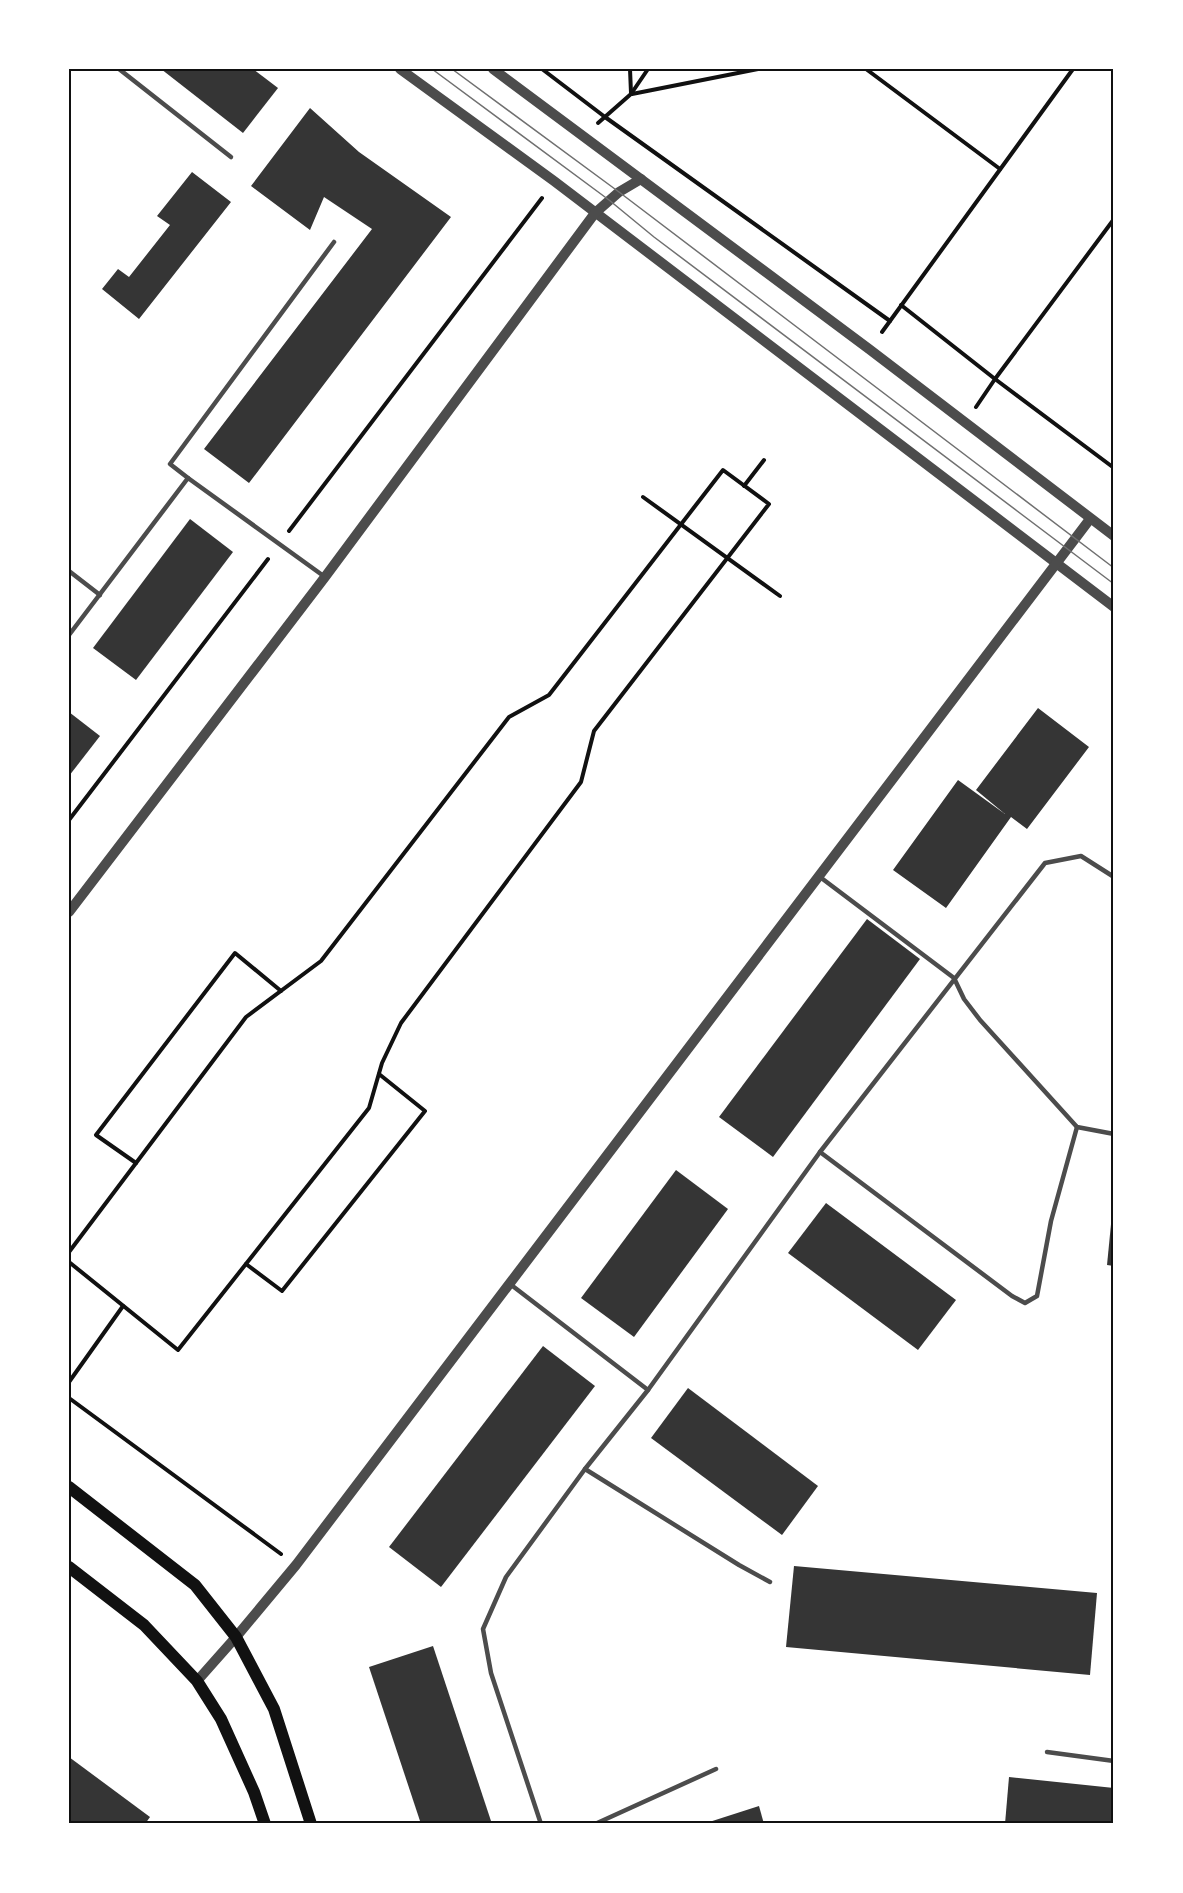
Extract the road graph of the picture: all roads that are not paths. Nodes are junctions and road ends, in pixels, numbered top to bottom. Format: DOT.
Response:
graph roads {
  1 [pos="119,69"];
  2 [pos="400,69"];
  3 [pos="493,69"];
  4 [pos="231,157"];
  5 [pos="641,179"];
  6 [pos="595,213"];
  7 [pos="334,242"];
  8 [pos="188,478"];
  9 [pos="1090,519"];
  10 [pos="1114,536"];
  11 [pos="1057,564"];
  12 [pos="69,571"];
  13 [pos="325,577"];
  14 [pos="99,595"];
  15 [pos="1114,607"];
  16 [pos="69,635"];
  17 [pos="820,877"];
  18 [pos="1114,877"];
  19 [pos="69,912"];
  20 [pos="954,978"];
  21 [pos="1077,1127"];
  22 [pos="1114,1134"];
  23 [pos="820,1152"];
  24 [pos="510,1284"];
  25 [pos="648,1390"];
  26 [pos="585,1469"];
  27 [pos="69,1487"];
  28 [pos="69,1567"];
  29 [pos="770,1581"];
  30 [pos="236,1638"];
  31 [pos="197,1681"];
  32 [pos="1047,1752"];
  33 [pos="1114,1761"];
  34 [pos="716,1769"];
  35 [pos="265,1824"];
  36 [pos="311,1824"];
  37 [pos="541,1824"];
  38 [pos="594,1824"];
  1 -- 4 [label="lane"];
  2 -- 6 [label="street"];
  3 -- 5 [label="street"];
  5 -- 6 [label="street"];
  5 -- 9 [label="street"];
  6 -- 11 [label="street"];
  6 -- 13 [label="street"];
  7 -- 8 [label="lane"];
  8 -- 13 [label="lane"];
  8 -- 14 [label="lane"];
  9 -- 10 [label="street"];
  9 -- 11 [label="street"];
  11 -- 15 [label="street"];
  11 -- 17 [label="street"];
  12 -- 14 [label="lane"];
  13 -- 19 [label="street"];
  14 -- 16 [label="lane"];
  17 -- 20 [label="lane"];
  17 -- 24 [label="street"];
  18 -- 20 [label="lane"];
  20 -- 21 [label="lane"];
  20 -- 23 [label="lane"];
  21 -- 22 [label="lane"];
  21 -- 23 [label="lane"];
  23 -- 25 [label="lane"];
  24 -- 25 [label="lane"];
  24 -- 30 [label="street"];
  25 -- 26 [label="lane"];
  26 -- 29 [label="lane"];
  26 -- 37 [label="lane"];
  27 -- 30 [label="main road"];
  28 -- 31 [label="main road"];
  30 -- 31 [label="street"];
  30 -- 36 [label="main road"];
  31 -- 35 [label="main road"];
  32 -- 33 [label="lane"];
  34 -- 38 [label="lane"];
}
